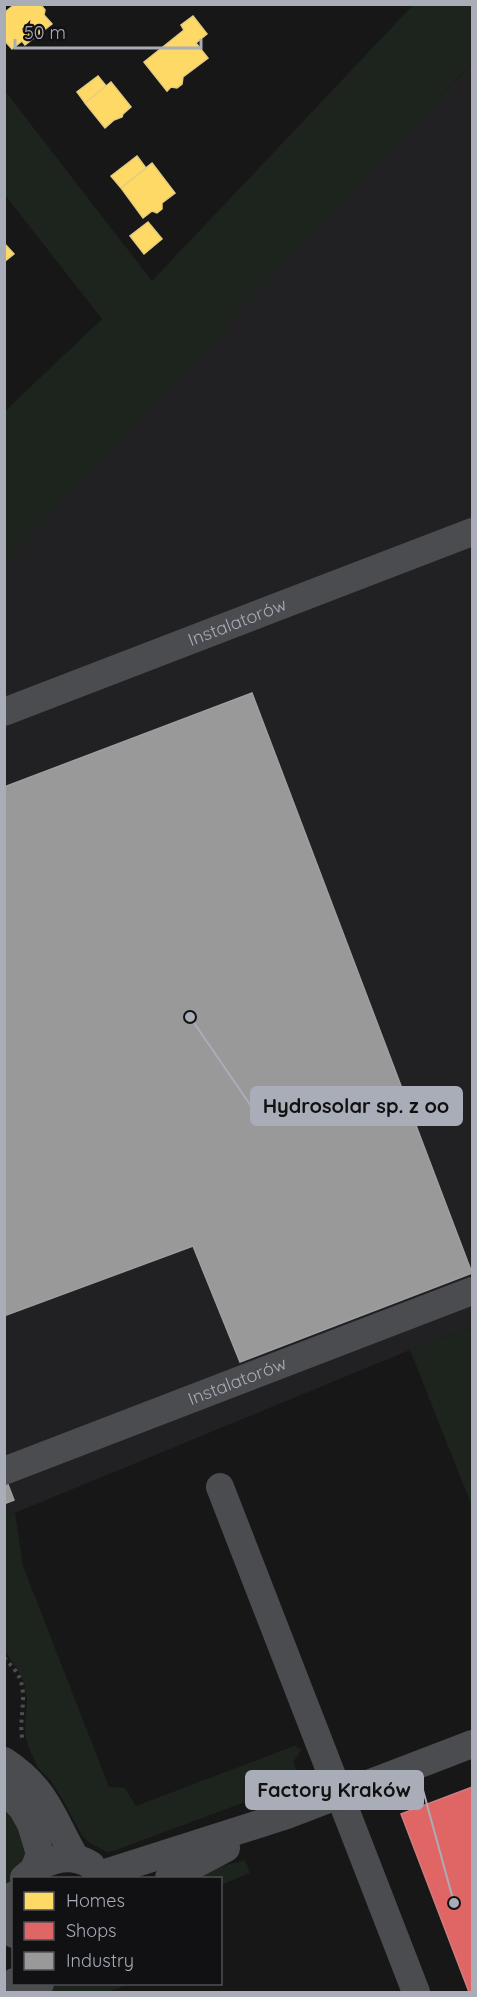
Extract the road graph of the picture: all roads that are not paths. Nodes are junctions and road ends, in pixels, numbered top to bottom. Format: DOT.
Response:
graph roads {
  1 [pos="472,532"];
  2 [pos="4,712"];
  3 [pos="472,1291"];
  4 [pos="4,1471"];
  5 [pos="220,1487"];
  6 [pos="472,1744"];
  7 [pos="15,1755"];
  8 [pos="4,1789"];
  9 [pos="340,1795"];
  10 [pos="287,1815"];
  11 [pos="76,1859"];
  12 [pos="29,1873"];
  13 [pos="107,1876"];
  14 [pos="171,1877"];
  15 [pos="12,1906"];
  16 [pos="12,1926"];
  17 [pos="416,1992"];
  1 -- 2 [label="street, Instalatorów"];
  3 -- 4 [label="street, Instalatorów"];
  5 -- 9 [label="street"];
  6 -- 9 [label="street"];
  7 -- 11 [label="street"];
  8 -- 12 [label="street"];
  9 -- 10 [label="street"];
  9 -- 17 [label="street"];
  10 -- 13 [label="street"];
  10 -- 14 [label="street"];
  11 -- 12 [label="street"];
  11 -- 13 [label="street"];
  15 -- 16 [label="street"];
}
